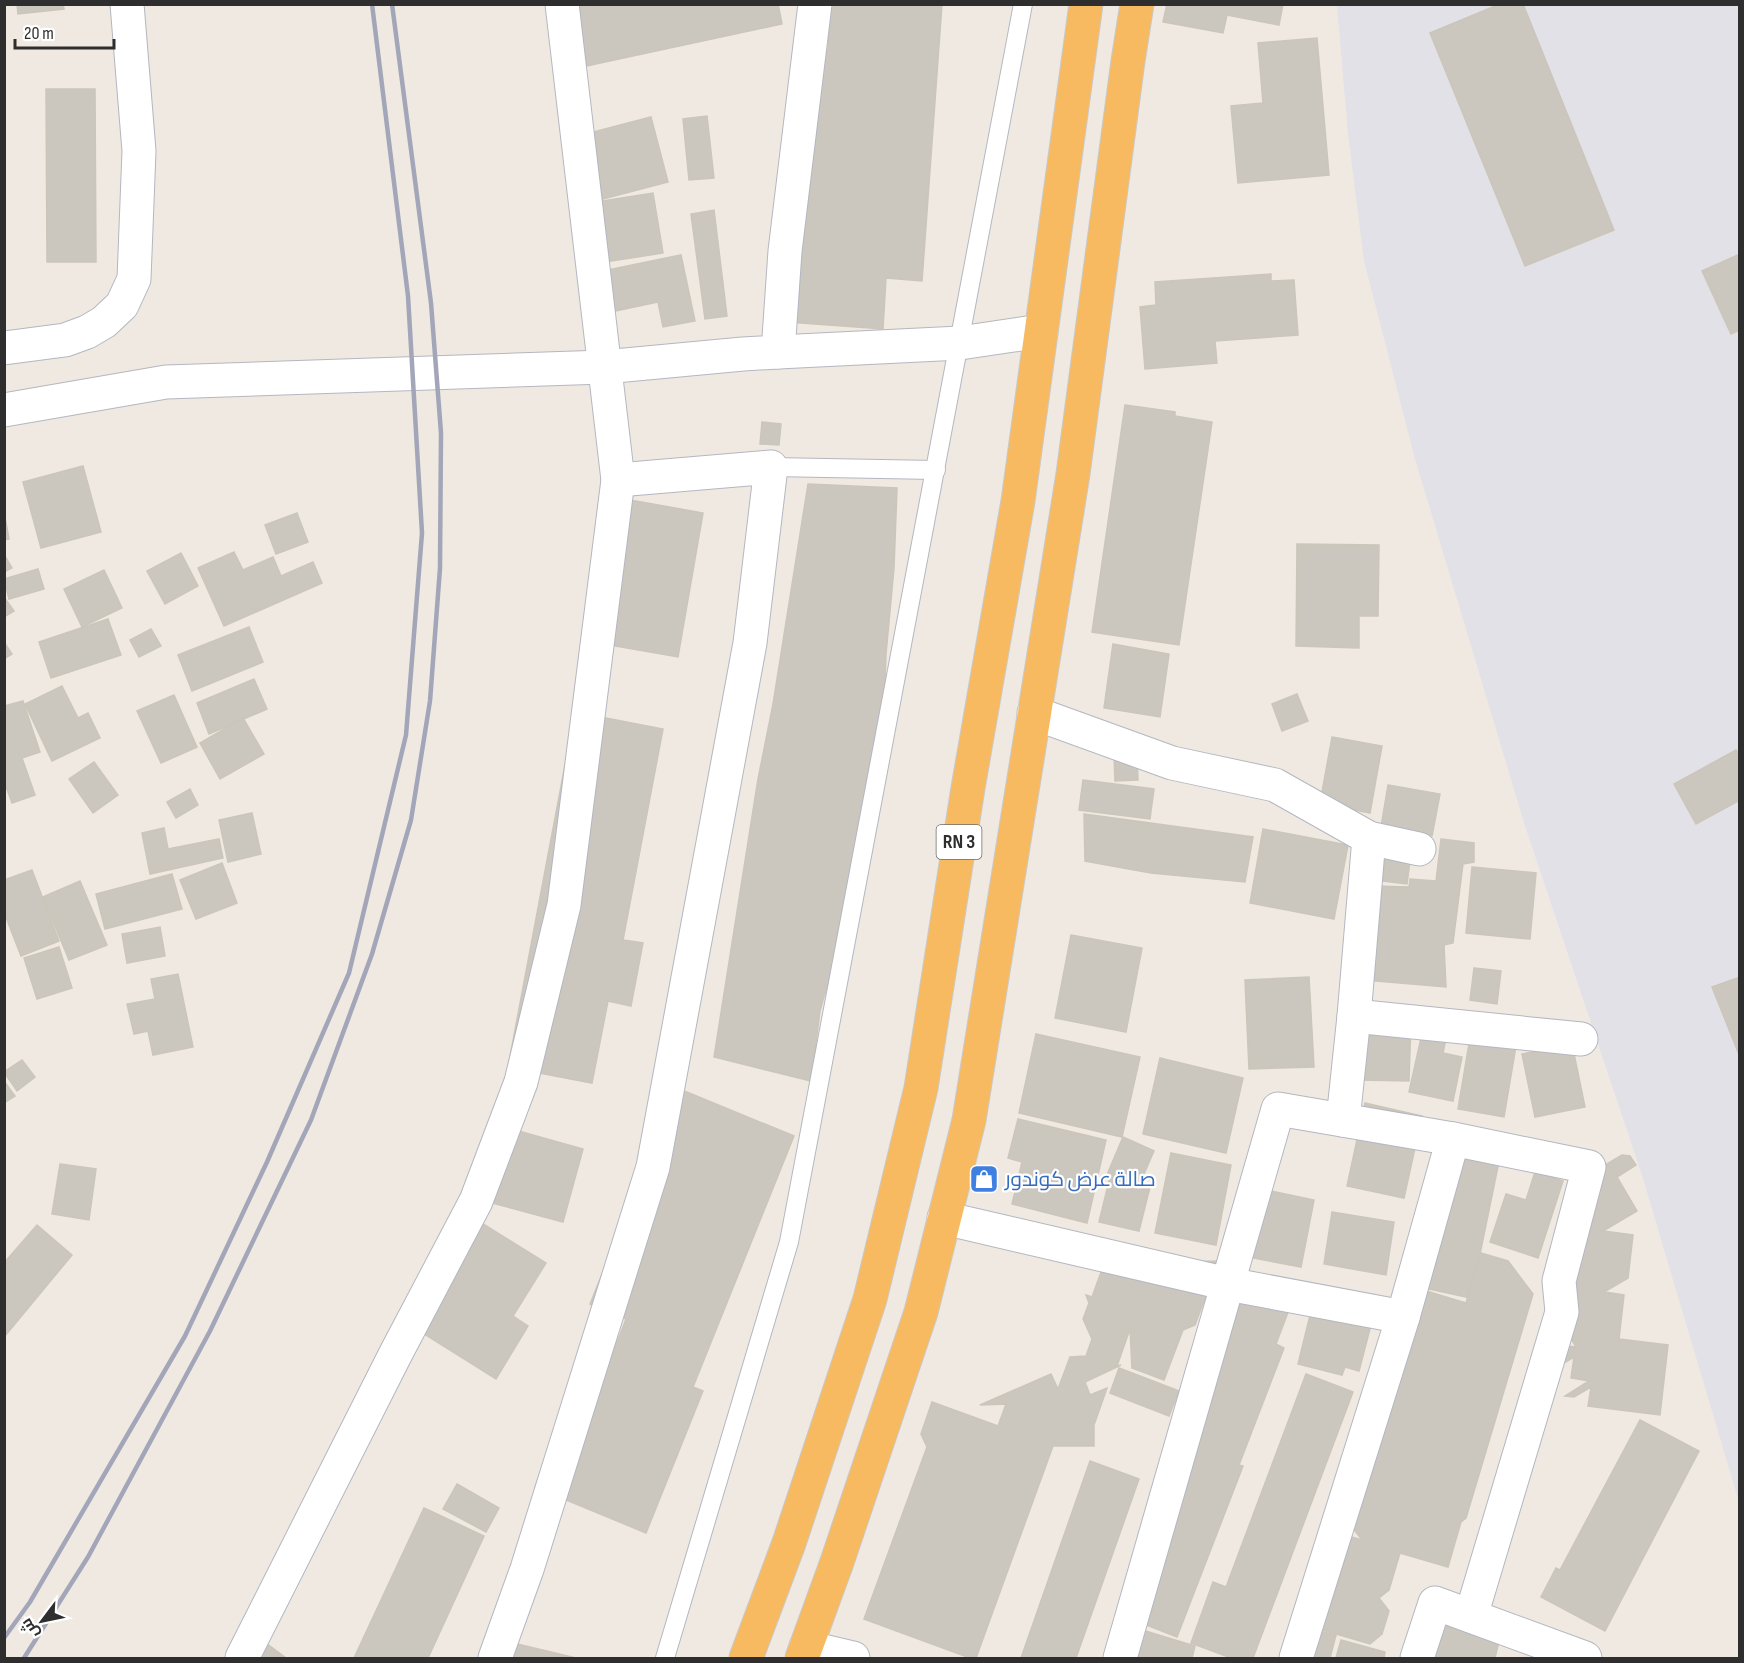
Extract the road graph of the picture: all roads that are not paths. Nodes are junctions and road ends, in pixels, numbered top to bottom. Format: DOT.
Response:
graph roads {
  1 [pos="127,4"];
  2 [pos="562,4"];
  3 [pos="815,4"];
  4 [pos="1023,4"];
  5 [pos="1086,4"];
  6 [pos="1137,4"];
  7 [pos="1041,331"];
  8 [pos="960,343"];
  9 [pos="4,348"];
  10 [pos="778,352"];
  11 [pos="604,367"];
  12 [pos="4,410"];
  13 [pos="771,467"];
  14 [pos="936,470"];
  15 [pos="618,480"];
  16 [pos="1034,713"];
  17 [pos="1368,838"];
  18 [pos="1419,849"];
  19 [pos="1354,1016"];
  20 [pos="1581,1039"];
  21 [pos="1343,1120"];
  22 [pos="1453,1139"];
  23 [pos="944,1218"];
  24 [pos="1228,1284"];
  25 [pos="1403,1317"];
  26 [pos="1471,1616"];
  27 [pos="804,1653"];
  28 [pos="243,1659"];
  29 [pos="495,1659"];
  30 [pos="665,1659"];
  31 [pos="746,1659"];
  32 [pos="853,1659"];
  33 [pos="1120,1659"];
  34 [pos="1296,1659"];
  35 [pos="1417,1659"];
  36 [pos="1585,1659"];
  1 -- 9 [label="street"];
  2 -- 11 [label="street"];
  3 -- 10 [label="street"];
  4 -- 8 [label="lane"];
  5 -- 7 [label="highway, RN 3"];
  6 -- 16 [label="highway, RN 3"];
  7 -- 8 [label="street"];
  7 -- 31 [label="highway, RN 3"];
  8 -- 10 [label="street"];
  8 -- 14 [label="lane"];
  10 -- 11 [label="street"];
  11 -- 12 [label="street"];
  11 -- 15 [label="street"];
  13 -- 14 [label="lane"];
  13 -- 15 [label="street"];
  13 -- 29 [label="street"];
  14 -- 30 [label="lane"];
  15 -- 28 [label="street"];
  16 -- 17 [label="street"];
  16 -- 23 [label="highway, RN 3"];
  17 -- 18 [label="street"];
  17 -- 19 [label="street"];
  19 -- 20 [label="street"];
  19 -- 21 [label="street"];
  21 -- 22 [label="street"];
  21 -- 24 [label="street"];
  22 -- 25 [label="street"];
  22 -- 26 [label="street"];
  23 -- 24 [label="street"];
  23 -- 27 [label="highway, RN 3"];
  24 -- 25 [label="street"];
  24 -- 33 [label="street"];
  25 -- 34 [label="street"];
  26 -- 35 [label="street"];
  26 -- 36 [label="street"];
  27 -- 32 [label="street"];
}
